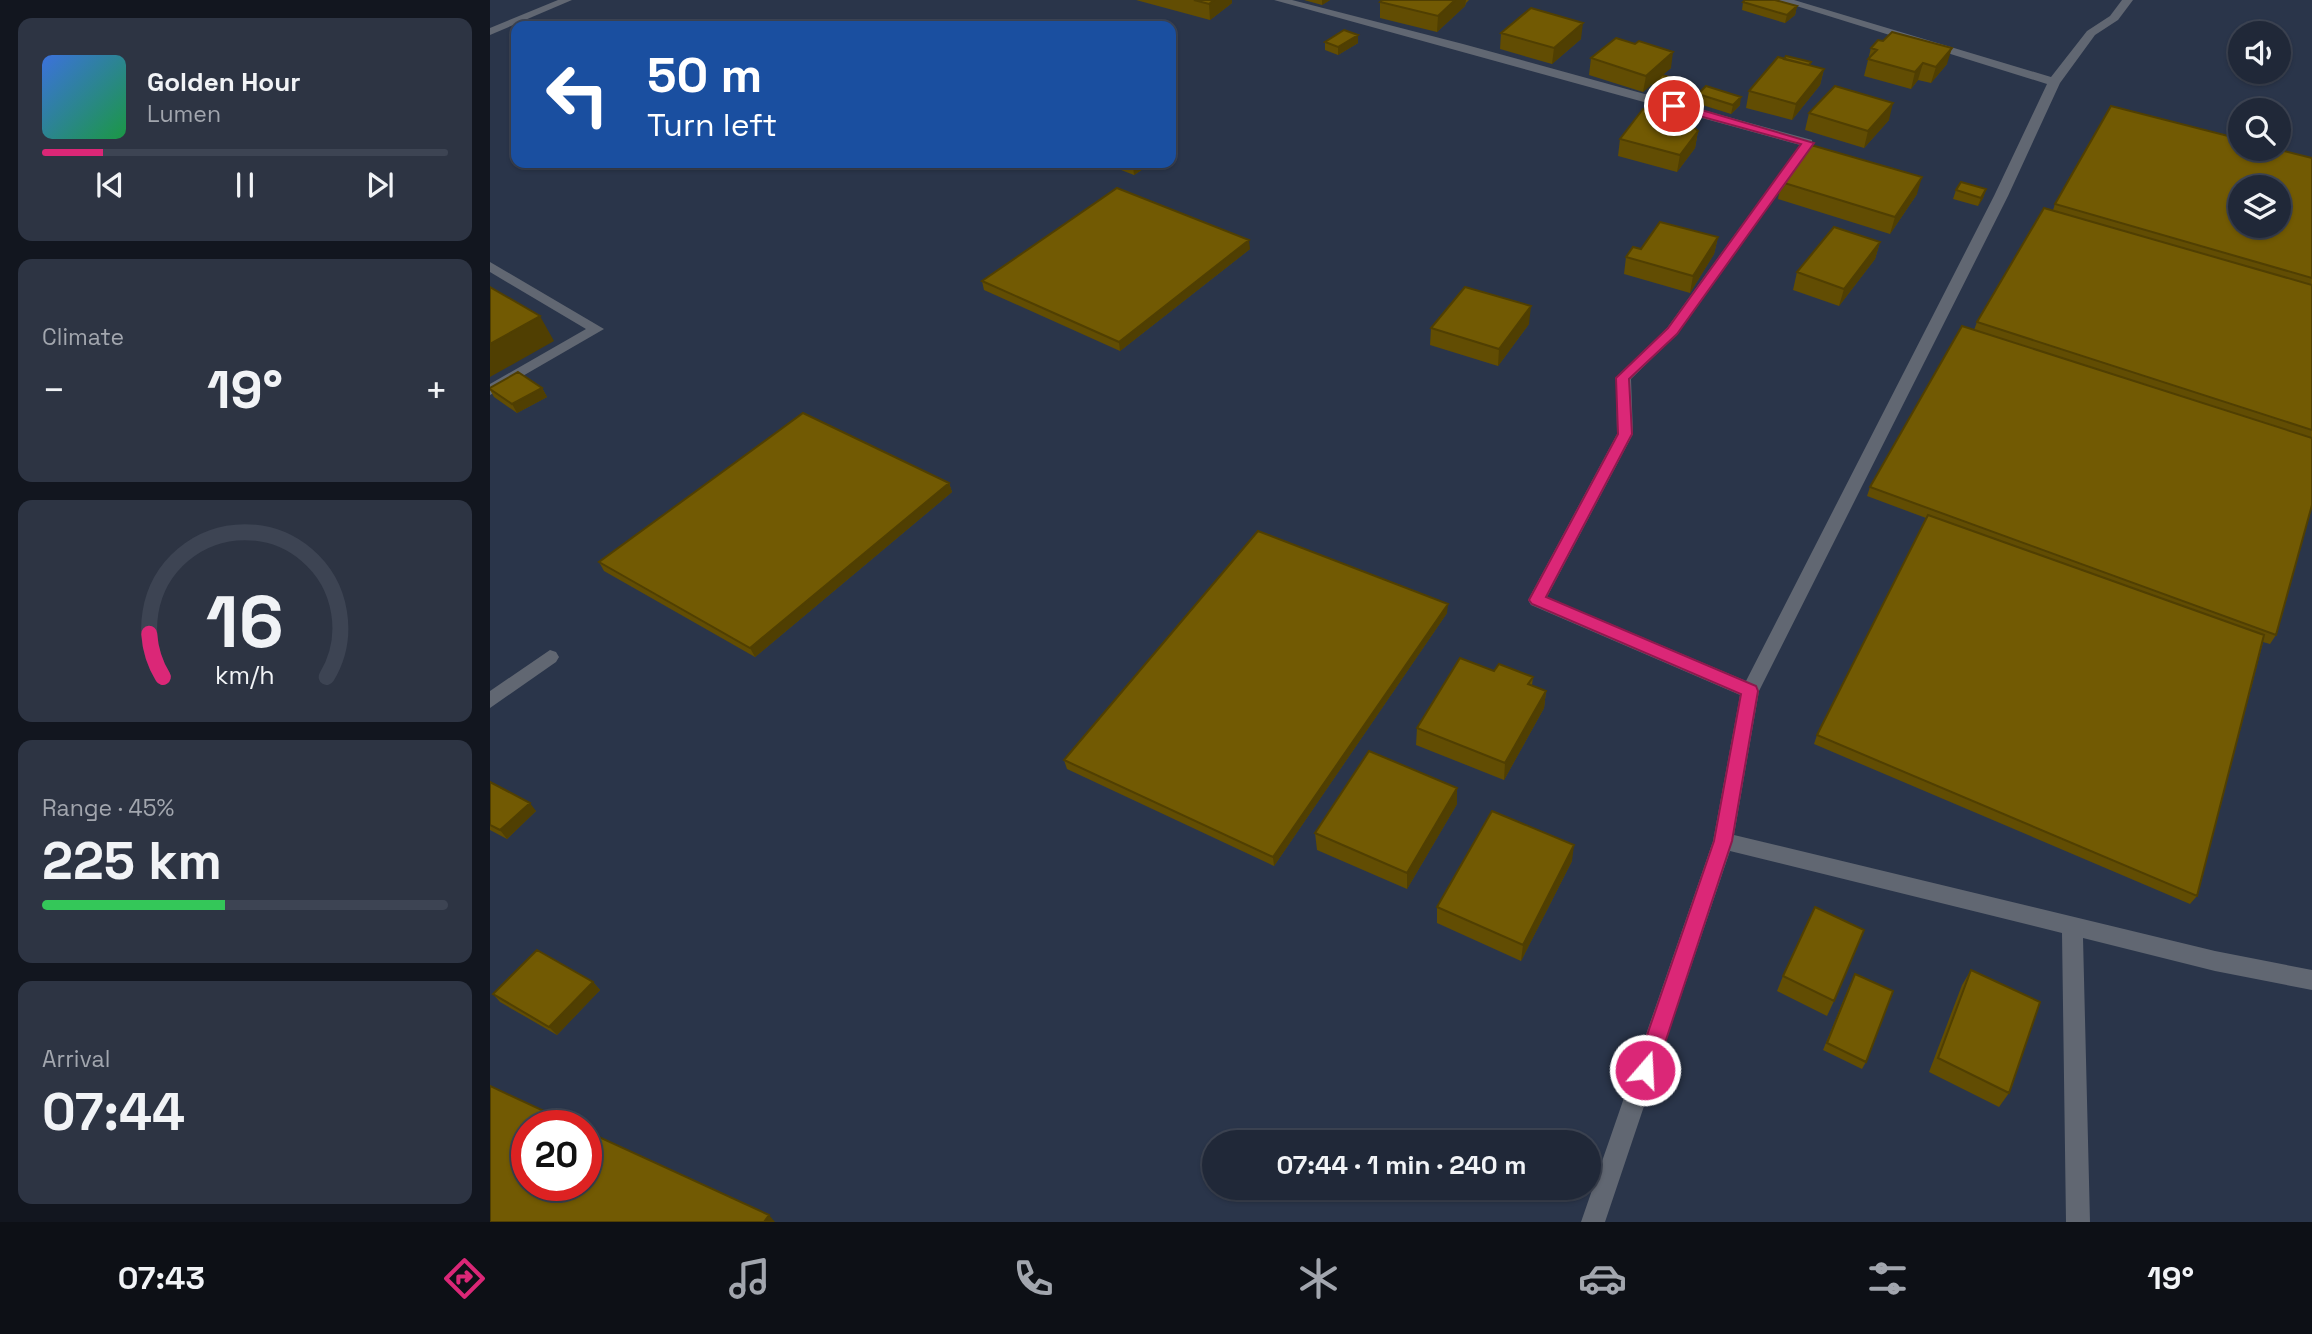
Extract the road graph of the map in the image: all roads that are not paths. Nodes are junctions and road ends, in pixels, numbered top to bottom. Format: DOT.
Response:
graph roads {
  1 [pos="568,0"];
  2 [pos="1279,0"];
  3 [pos="1782,0"];
  4 [pos="2128,0"];
  5 [pos="517,21"];
  6 [pos="511,23"];
  7 [pos="490,32"];
  8 [pos="2054,82"];
  9 [pos="490,266"];
  10 [pos="490,390"];
  11 [pos="550,657"];
  12 [pos="1750,691"];
  13 [pos="490,701"];
  14 [pos="1723,841"];
  15 [pos="2072,927"];
  16 [pos="2312,980"];
  17 [pos="1593,1222"];
  18 [pos="2078,1222"];
  1 -- 5 [label="street"];
  2 -- 12 [label="street"];
  3 -- 8 [label="street"];
  4 -- 8 [label="street"];
  6 -- 7 [label="street"];
  8 -- 12 [label="street"];
  9 -- 10 [label="street"];
  11 -- 13 [label="street"];
  12 -- 14 [label="street"];
  14 -- 15 [label="street"];
  14 -- 17 [label="street"];
  15 -- 16 [label="street"];
  15 -- 18 [label="street"];
}
